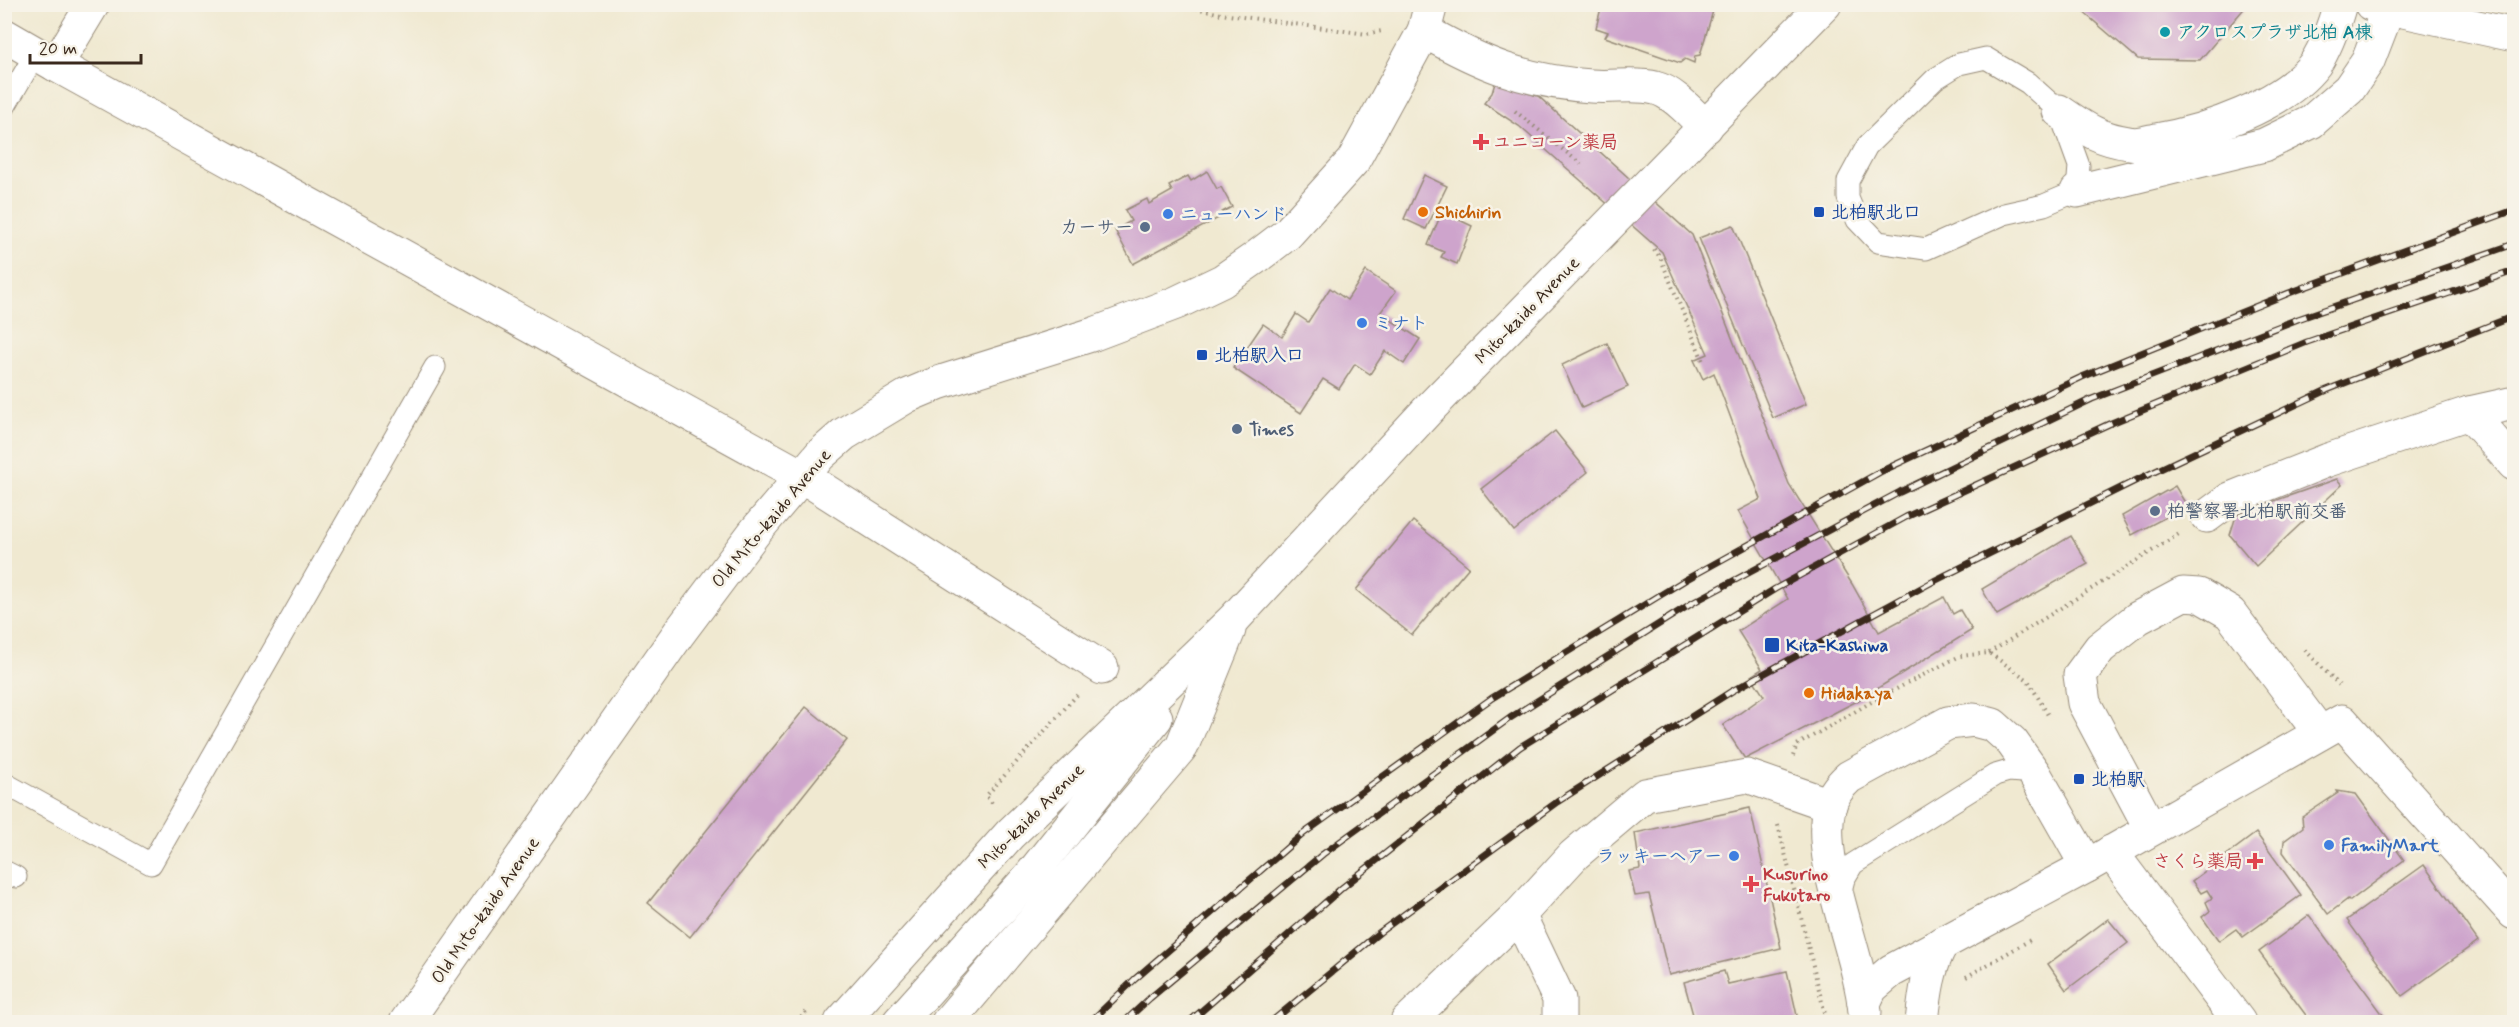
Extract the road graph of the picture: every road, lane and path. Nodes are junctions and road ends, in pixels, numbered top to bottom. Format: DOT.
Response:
graph roads {
  1 [pos="93,4"];
  2 [pos="1178,4"];
  3 [pos="1825,4"];
  4 [pos="2340,4"];
  5 [pos="2384,6"];
  6 [pos="1416,22"];
  7 [pos="4,35"];
  8 [pos="2514,35"];
  9 [pos="46,59"];
  10 [pos="1510,107"];
  11 [pos="4,108"];
  12 [pos="2059,111"];
  13 [pos="1706,127"];
  14 [pos="1581,164"];
  15 [pos="2077,191"];
  16 [pos="1654,249"];
  17 [pos="1703,361"];
  18 [pos="435,367"];
  19 [pos="2514,403"];
  20 [pos="2469,413"];
  21 [pos="2514,464"];
  22 [pos="802,476"];
  23 [pos="2207,516"];
  24 [pos="1233,620"];
  25 [pos="1989,653"];
  26 [pos="1102,668"];
  27 [pos="1857,701"];
  28 [pos="1861,708"];
  29 [pos="2319,734"];
  30 [pos="2034,773"];
  31 [pos="4,783"];
  32 [pos="1830,805"];
  33 [pos="2151,829"];
  34 [pos="2098,859"];
  35 [pos="1839,899"];
  36 [pos="2514,913"];
  37 [pos="1519,915"];
  38 [pos="1942,943"];
  39 [pos="1864,1004"];
  40 [pos="406,1023"];
  41 [pos="841,1023"];
  42 [pos="899,1023"];
  43 [pos="948,1023"];
  44 [pos="1407,1023"];
  45 [pos="1559,1023"];
  46 [pos="1922,1023"];
  47 [pos="2239,1023"];
  1 -- 9 [label="main road"];
  2 -- 6 [label="path"];
  3 -- 13 [label="main road, Mito-kaido Avenue"];
  4 -- 12 [label="main road"];
  5 -- 8 [label="main road"];
  5 -- 15 [label="main road"];
  6 -- 13 [label="main road"];
  6 -- 22 [label="main road, Old Mito-kaido Avenue"];
  7 -- 9 [label="main road"];
  9 -- 11 [label="lane"];
  9 -- 22 [label="main road"];
  10 -- 14 [label="path"];
  12 -- 15 [label="lane"];
  12 -- 15 [label="lane"];
  13 -- 24 [label="main road, Mito-kaido Avenue"];
  16 -- 17 [label="path"];
  18 -- 31 [label="lane"];
  19 -- 20 [label="main road"];
  20 -- 21 [label="main road"];
  20 -- 23 [label="main road"];
  22 -- 26 [label="main road"];
  22 -- 40 [label="main road, Old Mito-kaido Avenue"];
  23 -- 25 [label="path"];
  24 -- 41 [label="main road, Mito-kaido Avenue"];
  24 -- 42 [label="main road, Mito-kaido Avenue"];
  24 -- 43 [label="main road"];
  27 -- 28 [label="path"];
  29 -- 33 [label="main road"];
  29 -- 33 [label="main road"];
  29 -- 36 [label="main road"];
  30 -- 32 [label="main road"];
  30 -- 34 [label="main road"];
  30 -- 35 [label="lane"];
  32 -- 35 [label="main road"];
  32 -- 37 [label="main road"];
  33 -- 34 [label="main road"];
  34 -- 38 [label="main road"];
  34 -- 47 [label="main road"];
  35 -- 39 [label="main road"];
  37 -- 44 [label="main road"];
  37 -- 45 [label="main road"];
  38 -- 39 [label="main road"];
  38 -- 46 [label="main road"];
}
